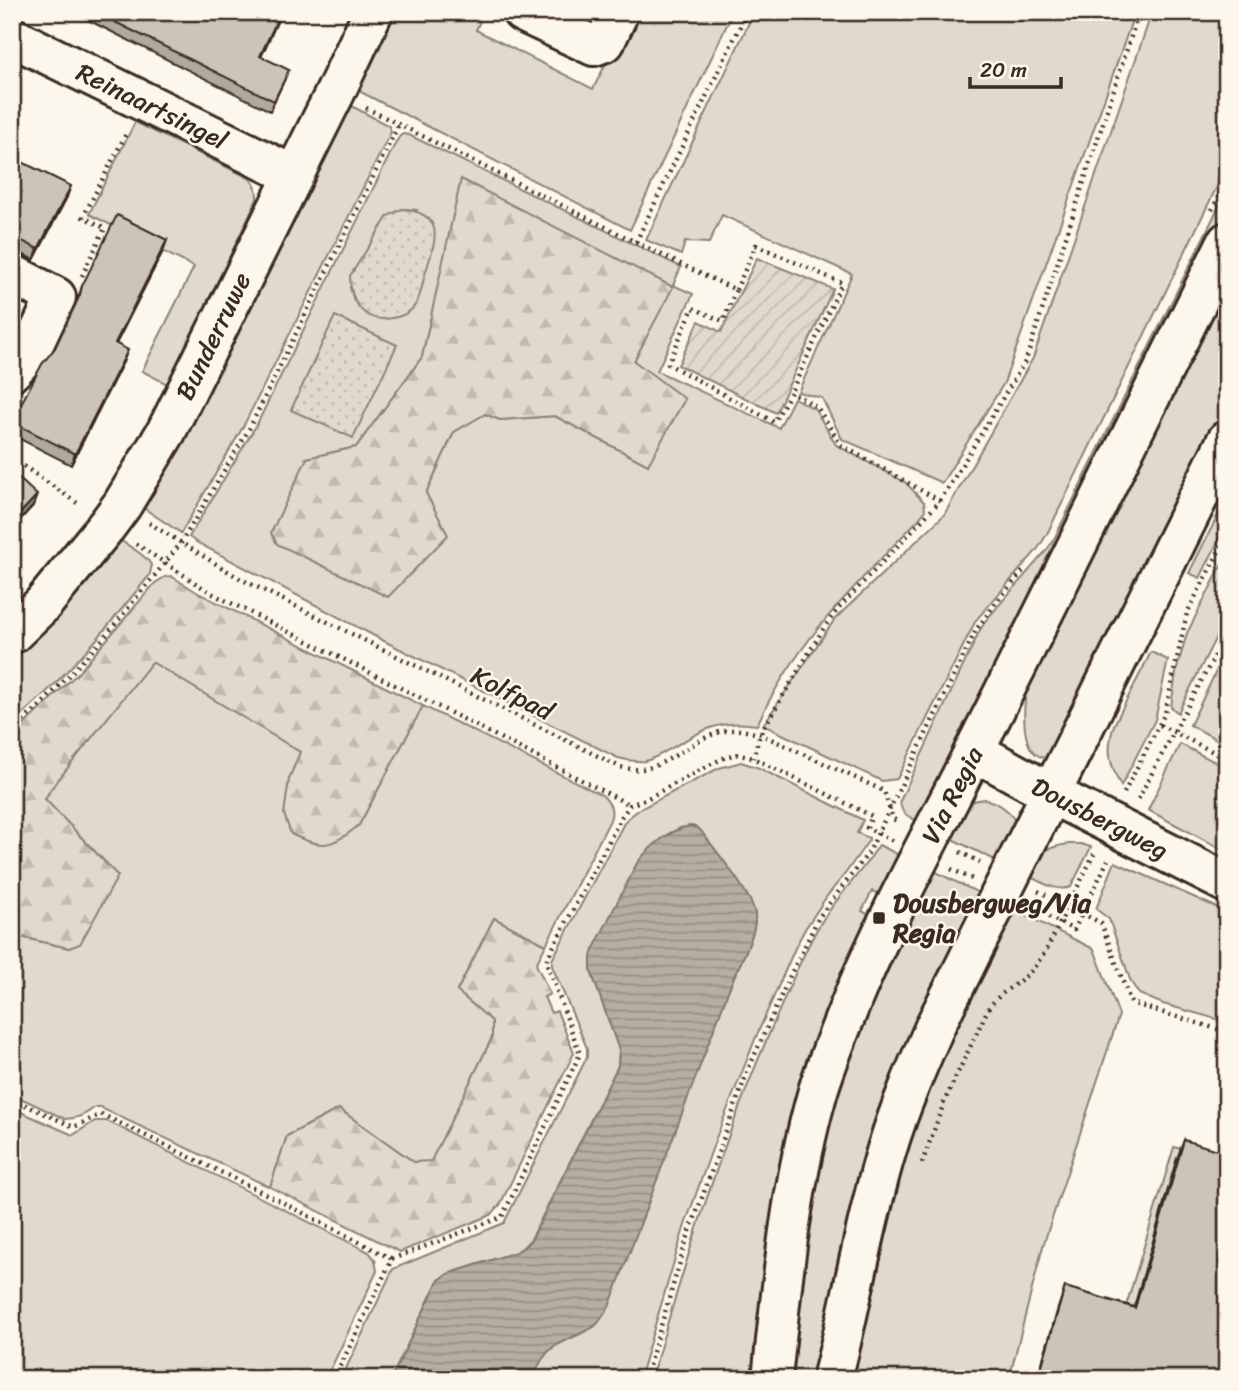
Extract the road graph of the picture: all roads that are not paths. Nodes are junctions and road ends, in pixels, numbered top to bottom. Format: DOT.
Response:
graph roads {
  1 [pos="373,12"];
  2 [pos="522,12"];
  3 [pos="619,12"];
  4 [pos="12,37"];
  5 [pos="293,175"];
  6 [pos="1218,229"];
  7 [pos="12,274"];
  8 [pos="12,371"];
  9 [pos="1227,440"];
  10 [pos="12,634"];
  11 [pos="974,751"];
  12 [pos="1051,793"];
  13 [pos="1227,883"];
  14 [pos="772,1379"];
  15 [pos="832,1379"];
  1 -- 5 [label="main road, Bunderruwe"];
  2 -- 3 [label="main road"];
  4 -- 5 [label="main road, Reinaartsingel"];
  5 -- 10 [label="main road, Bunderruwe"];
  6 -- 11 [label="main road, Via Regia"];
  7 -- 8 [label="main road"];
  9 -- 12 [label="main road"];
  11 -- 12 [label="main road, Dousbergweg"];
  11 -- 14 [label="main road, Via Regia"];
  12 -- 13 [label="main road, Dousbergweg"];
  12 -- 15 [label="main road"];
}
